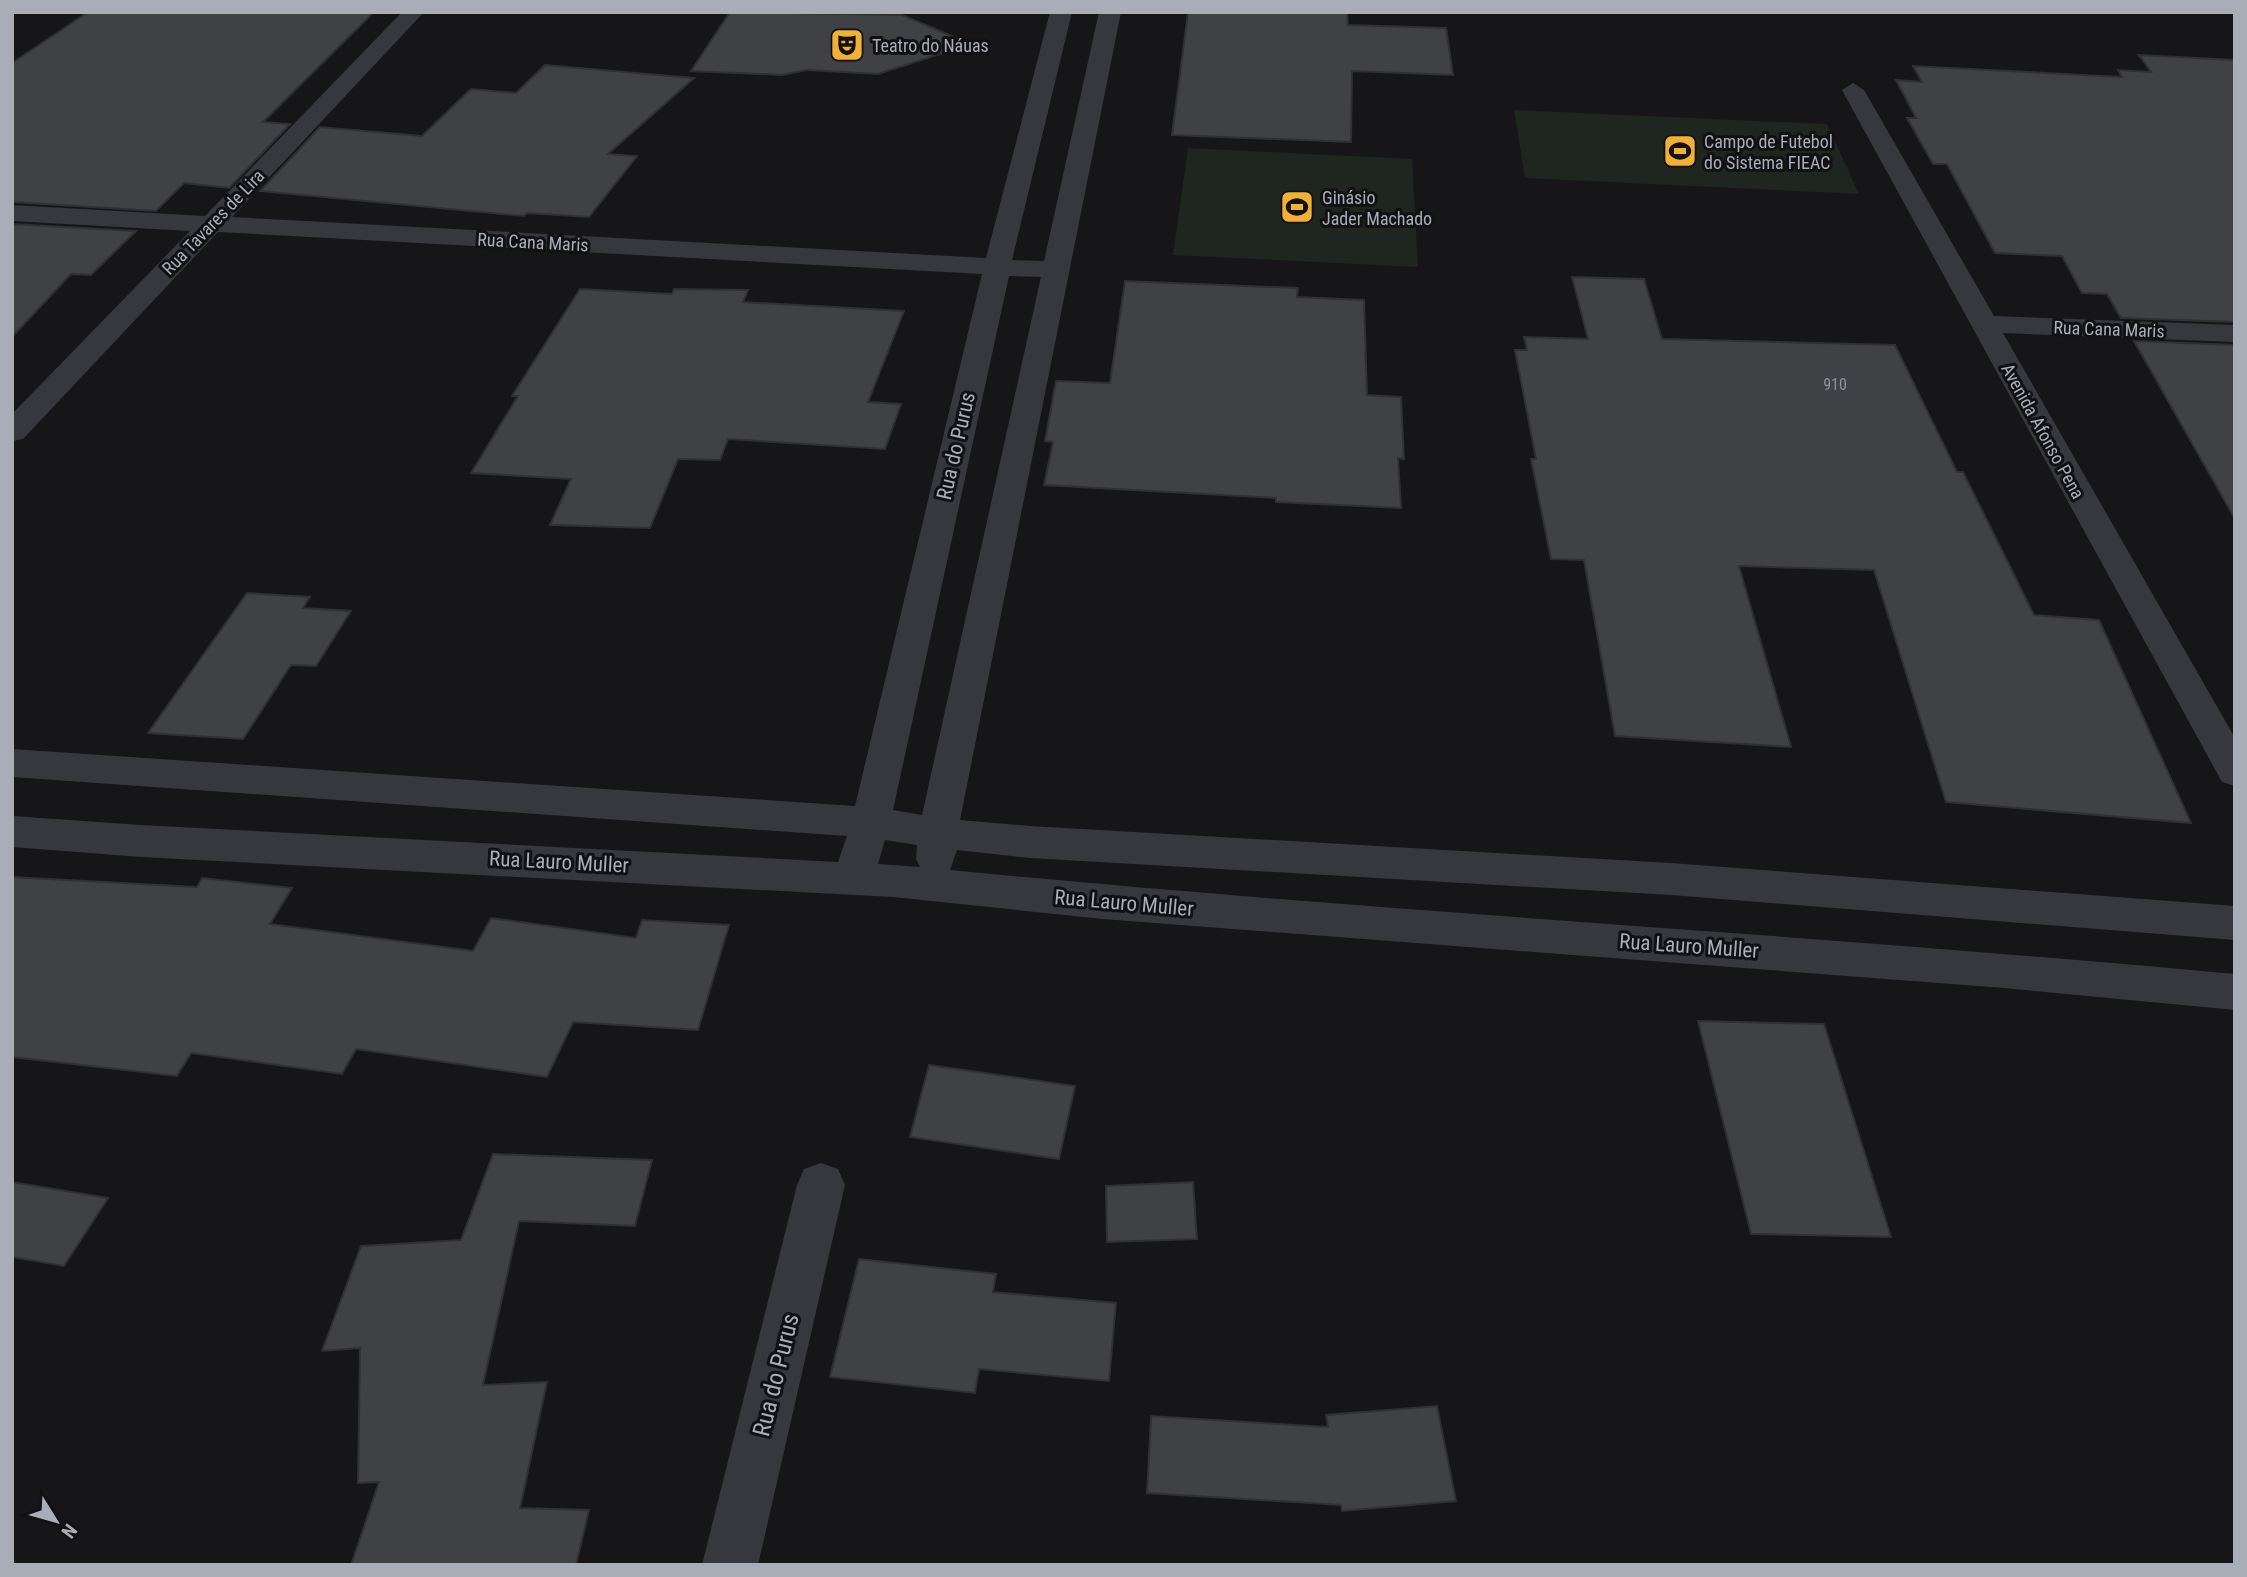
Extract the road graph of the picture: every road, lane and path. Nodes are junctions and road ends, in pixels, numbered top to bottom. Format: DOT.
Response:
graph roads {
  1 [pos="414,12"];
  2 [pos="1061,12"];
  3 [pos="1110,12"];
  4 [pos="1853,90"];
  5 [pos="12,213"];
  6 [pos="209,225"];
  7 [pos="997,267"];
  8 [pos="1054,270"];
  9 [pos="1983,324"];
  10 [pos="2235,334"];
  11 [pos="12,432"];
  12 [pos="12,763"];
  13 [pos="2235,772"];
  14 [pos="871,822"];
  15 [pos="12,831"];
  16 [pos="938,833"];
  17 [pos="853,879"];
  18 [pos="934,886"];
  19 [pos="2235,923"];
  20 [pos="2235,992"];
  21 [pos="821,1185"];
  22 [pos="730,1565"];
  1 -- 6 [label="street, Rua Tavares de Lira"];
  2 -- 7 [label="street, Rua do Purus"];
  3 -- 8 [label="street"];
  4 -- 9 [label="street, Avenida Afonso Pena"];
  5 -- 6 [label="street, Rua Cana Maris"];
  6 -- 7 [label="street, Rua Cana Maris"];
  6 -- 11 [label="street, Rua Tavares de Lira"];
  7 -- 8 [label="street, Rua Cana Maris"];
  7 -- 14 [label="street, Rua do Purus"];
  8 -- 16 [label="street"];
  9 -- 10 [label="street, Rua Cana Maris"];
  9 -- 13 [label="street, Avenida Afonso Pena"];
  12 -- 14 [label="street"];
  14 -- 16 [label="street"];
  14 -- 17 [label="street, Rua do Purus"];
  15 -- 17 [label="street, Rua Lauro Muller"];
  16 -- 18 [label="street"];
  16 -- 19 [label="street"];
  17 -- 18 [label="street, Rua Lauro Muller"];
  18 -- 20 [label="street, Rua Lauro Muller"];
  21 -- 22 [label="street, Rua do Purus"];
}
